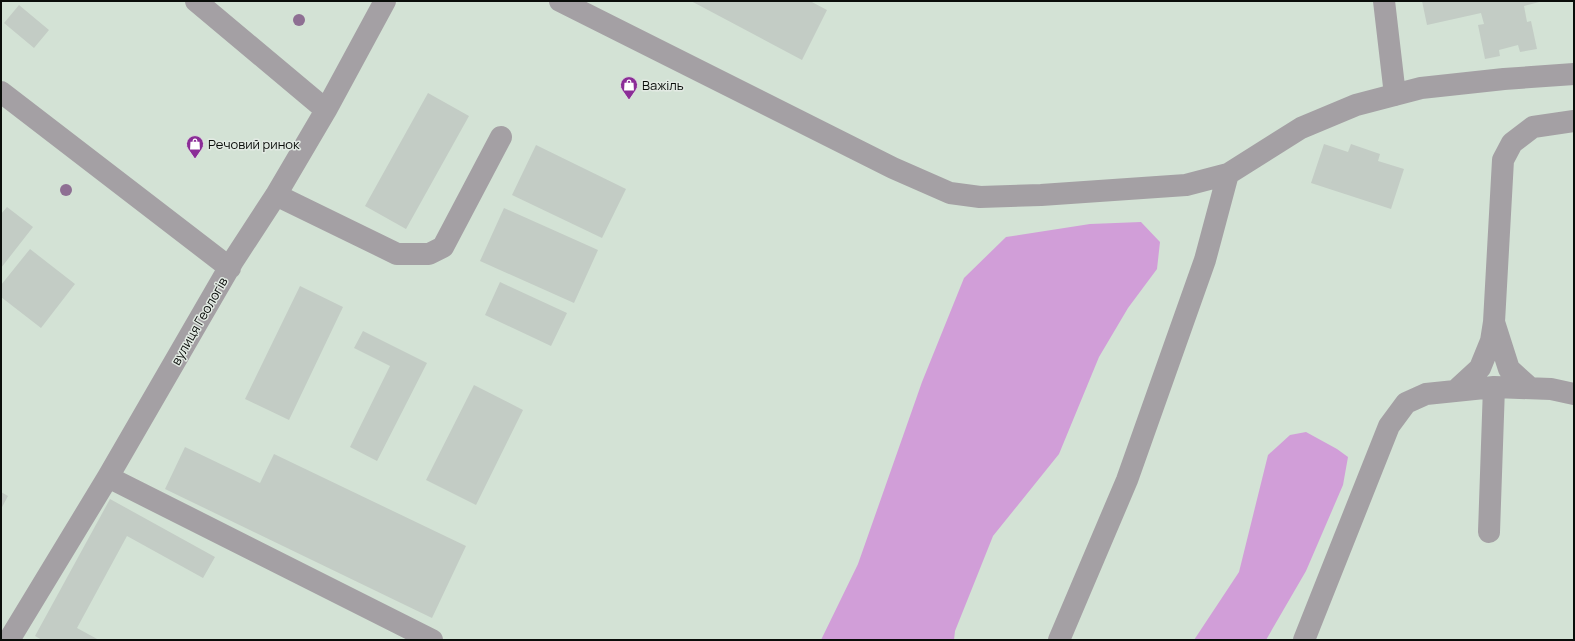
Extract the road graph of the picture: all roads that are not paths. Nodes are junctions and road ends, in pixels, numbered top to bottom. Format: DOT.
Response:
graph roads {
  1 [pos="196,1"];
  2 [pos="385,1"];
  3 [pos="560,1"];
  4 [pos="1384,1"];
  5 [pos="1574,74"];
  6 [pos="1,92"];
  7 [pos="1395,95"];
  8 [pos="326,110"];
  9 [pos="1574,121"];
  10 [pos="501,137"];
  11 [pos="1228,174"];
  12 [pos="276,195"];
  13 [pos="230,268"];
  14 [pos="1494,322"];
  15 [pos="1494,387"];
  16 [pos="1530,388"];
  17 [pos="1455,391"];
  18 [pos="1574,394"];
  19 [pos="108,477"];
  20 [pos="1489,532"];
  21 [pos="9,640"];
  22 [pos="432,640"];
  23 [pos="1059,640"];
  24 [pos="1304,640"];
  1 -- 8 [label="street"];
  2 -- 8 [label="street, вулиця Геологів"];
  3 -- 11 [label="street"];
  4 -- 7 [label="street"];
  5 -- 7 [label="street"];
  6 -- 13 [label="street"];
  7 -- 11 [label="street"];
  8 -- 12 [label="street, вулиця Геологів"];
  9 -- 14 [label="street"];
  10 -- 12 [label="street"];
  11 -- 23 [label="street"];
  12 -- 13 [label="street, вулиця Геологів"];
  13 -- 19 [label="street, вулиця Геологів"];
  14 -- 16 [label="street"];
  14 -- 17 [label="street"];
  15 -- 16 [label="street"];
  15 -- 17 [label="street"];
  15 -- 20 [label="street"];
  16 -- 18 [label="street"];
  17 -- 24 [label="street"];
  19 -- 21 [label="street, вулиця Геологів"];
  19 -- 22 [label="street"];
}
